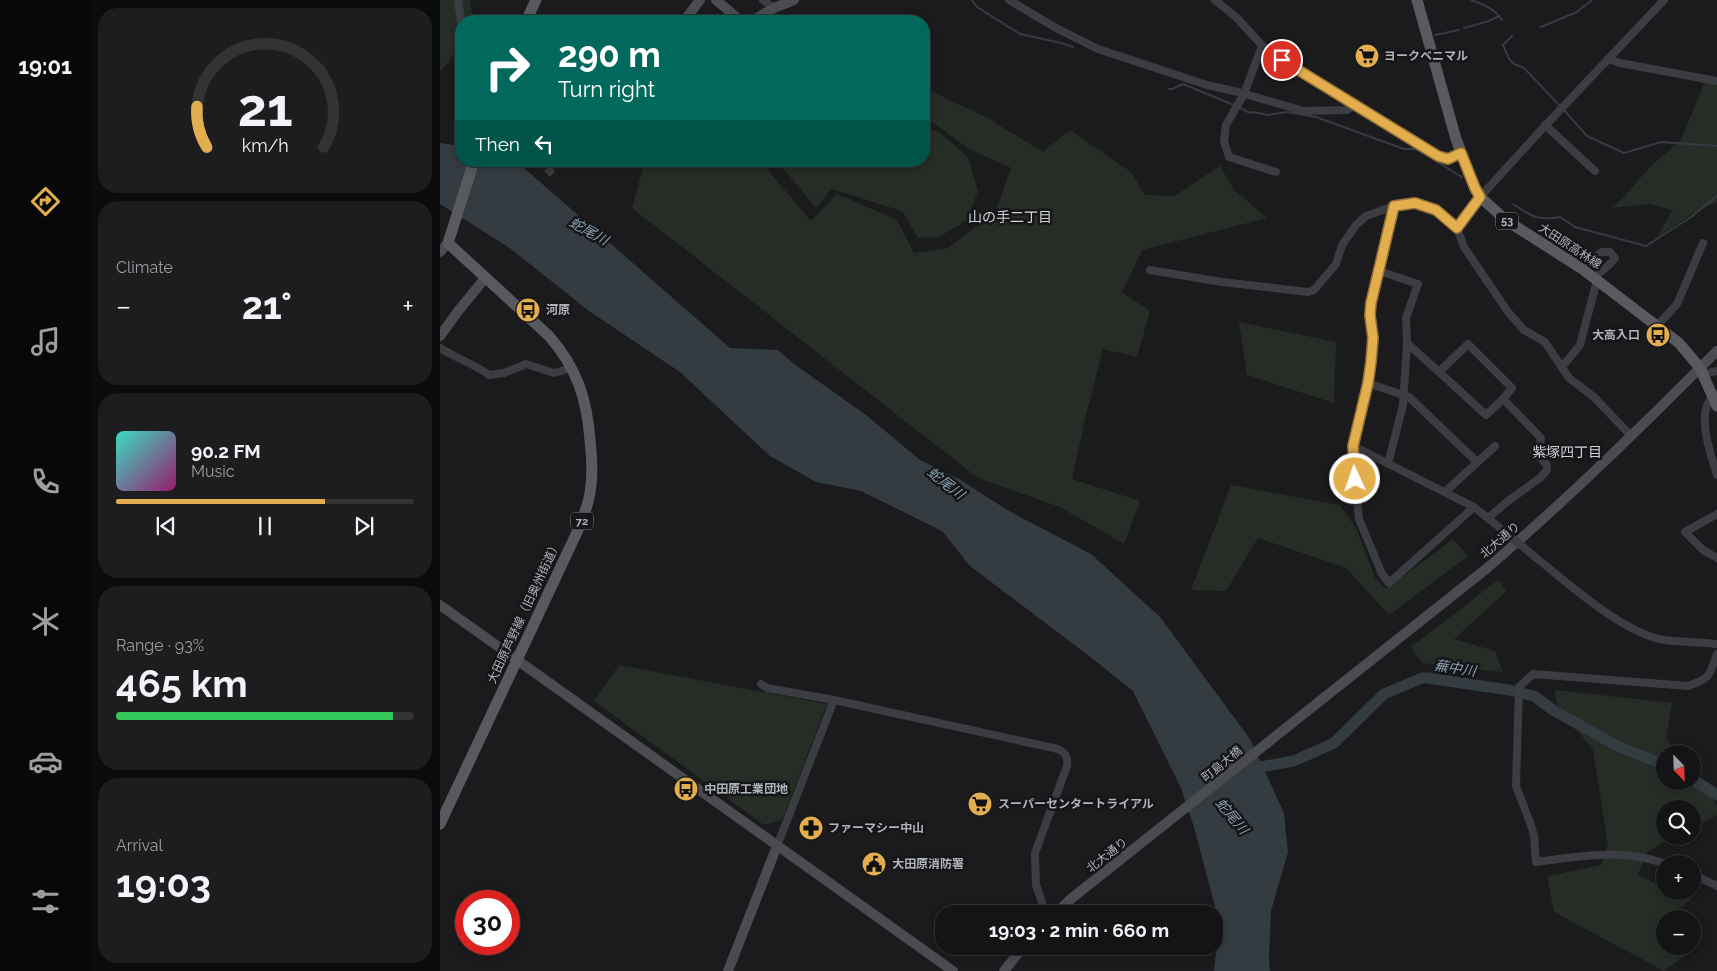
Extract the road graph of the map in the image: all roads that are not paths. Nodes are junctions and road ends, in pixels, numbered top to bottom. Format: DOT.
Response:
graph roads {
  1 [pos="458,0"];
  2 [pos="536,0"];
  3 [pos="716,0"];
  4 [pos="763,0"];
  5 [pos="794,0"];
  6 [pos="1009,0"];
  7 [pos="1215,0"];
  8 [pos="1417,0"];
  9 [pos="1664,0"];
  10 [pos="696,2"];
  11 [pos="774,8"];
  12 [pos="460,15"];
  13 [pos="529,15"];
  14 [pos="688,15"];
  15 [pos="734,15"];
  16 [pos="762,15"];
  17 [pos="1262,46"];
  18 [pos="1608,59"];
  19 [pos="1717,81"];
  20 [pos="1244,94"];
  21 [pos="1355,105"];
  22 [pos="1545,126"];
  23 [pos="1461,153"];
  24 [pos="472,167"];
  25 [pos="1595,171"];
  26 [pos="1276,172"];
  27 [pos="1480,197"];
  28 [pos="1394,206"];
  29 [pos="1457,228"];
  30 [pos="1702,243"];
  31 [pos="444,247"];
  32 [pos="1581,268"];
  33 [pos="1150,270"];
  34 [pos="1379,272"];
  35 [pos="486,277"];
  36 [pos="1596,279"];
  37 [pos="1657,326"];
  38 [pos="440,336"];
  39 [pos="1407,343"];
  40 [pos="440,348"];
  41 [pos="1717,351"];
  42 [pos="1562,367"];
  43 [pos="572,368"];
  44 [pos="1701,371"];
  45 [pos="1717,371"];
  46 [pos="1440,372"];
  47 [pos="1368,383"];
  48 [pos="1404,395"];
  49 [pos="1503,398"];
  50 [pos="1715,401"];
  51 [pos="1631,436"];
  52 [pos="1353,446"];
  53 [pos="1495,446"];
  54 [pos="1477,462"];
  55 [pos="1388,464"];
  56 [pos="1717,475"];
  57 [pos="1445,492"];
  58 [pos="1474,507"];
  59 [pos="1717,514"];
  60 [pos="1488,518"];
  61 [pos="1717,558"];
  62 [pos="440,606"];
  63 [pos="1717,644"];
  64 [pos="1717,654"];
  65 [pos="516,661"];
  66 [pos="761,684"];
  67 [pos="834,700"];
  68 [pos="1284,730"];
  69 [pos="1175,817"];
  70 [pos="440,824"];
  71 [pos="777,846"];
  72 [pos="1656,862"];
  73 [pos="1701,878"];
  74 [pos="1717,886"];
  75 [pos="1043,905"];
  76 [pos="1065,905"];
  77 [pos="1017,955"];
  78 [pos="728,971"];
  79 [pos="953,971"];
  80 [pos="1004,971"];
  1 -- 12 [label="street"];
  2 -- 13 [label="main road"];
  3 -- 15 [label="street"];
  4 -- 11 [label="street"];
  5 -- 11 [label="street"];
  6 -- 20 [label="street"];
  7 -- 17 [label="street"];
  8 -- 23 [label="main road, 大田原高林線 / 53"];
  9 -- 18 [label="street"];
  10 -- 14 [label="street"];
  11 -- 16 [label="street"];
  17 -- 20 [label="street"];
  17 -- 21 [label="street"];
  18 -- 19 [label="street"];
  18 -- 22 [label="street"];
  20 -- 21 [label="street"];
  20 -- 26 [label="street"];
  21 -- 23 [label="street"];
  22 -- 25 [label="street"];
  22 -- 27 [label="street"];
  23 -- 27 [label="main road, 大田原高林線 / 53"];
  24 -- 31 [label="main road, 大田原芦野線（旧奥州街道） / 72"];
  27 -- 29 [label="street"];
  27 -- 32 [label="main road, 大田原高林線 / 53"];
  28 -- 29 [label="street"];
  28 -- 33 [label="street"];
  28 -- 34 [label="street"];
  29 -- 42 [label="street"];
  30 -- 37 [label="street"];
  31 -- 35 [label="main road, 大田原芦野線（旧奥州街道） / 72"];
  32 -- 36 [label="main road, 大田原高林線 / 53"];
  32 -- 36 [label="street"];
  34 -- 39 [label="street"];
  34 -- 47 [label="street"];
  35 -- 38 [label="street"];
  35 -- 43 [label="main road, 大田原芦野線（旧奥州街道） / 72"];
  36 -- 37 [label="main road, 大田原高林線 / 53"];
  36 -- 42 [label="street"];
  37 -- 44 [label="main road, 大田原高林線 / 53"];
  39 -- 46 [label="street"];
  39 -- 48 [label="street"];
  40 -- 43 [label="street"];
  41 -- 44 [label="street, 北大通り"];
  42 -- 51 [label="street"];
  43 -- 65 [label="main road, 大田原芦野線（旧奥州街道） / 72"];
  44 -- 45 [label="street"];
  44 -- 50 [label="main road, 大田原高林線 / 53"];
  44 -- 51 [label="street, 北大通り"];
  46 -- 49 [label="street"];
  46 -- 49 [label="street"];
  47 -- 48 [label="street"];
  47 -- 52 [label="street"];
  48 -- 54 [label="street"];
  48 -- 55 [label="street"];
  49 -- 60 [label="street"];
  50 -- 56 [label="street"];
  51 -- 68 [label="street, 北大通り"];
  52 -- 55 [label="street"];
  52 -- 58 [label="street"];
  53 -- 54 [label="street"];
  54 -- 57 [label="street"];
  55 -- 57 [label="street"];
  57 -- 58 [label="street"];
  58 -- 60 [label="street"];
  59 -- 61 [label="street"];
  60 -- 63 [label="street, bridge"];
  62 -- 65 [label="street"];
  64 -- 72 [label="street"];
  65 -- 70 [label="main road, 大田原芦野線（旧奥州街道） / 72"];
  65 -- 71 [label="street"];
  66 -- 67 [label="street"];
  67 -- 71 [label="street"];
  67 -- 75 [label="street"];
  68 -- 69 [label="street, 町島大橋"];
  69 -- 76 [label="street, 北大通り"];
  71 -- 78 [label="street"];
  71 -- 79 [label="street"];
  73 -- 74 [label="street"];
  77 -- 80 [label="street"];
}
